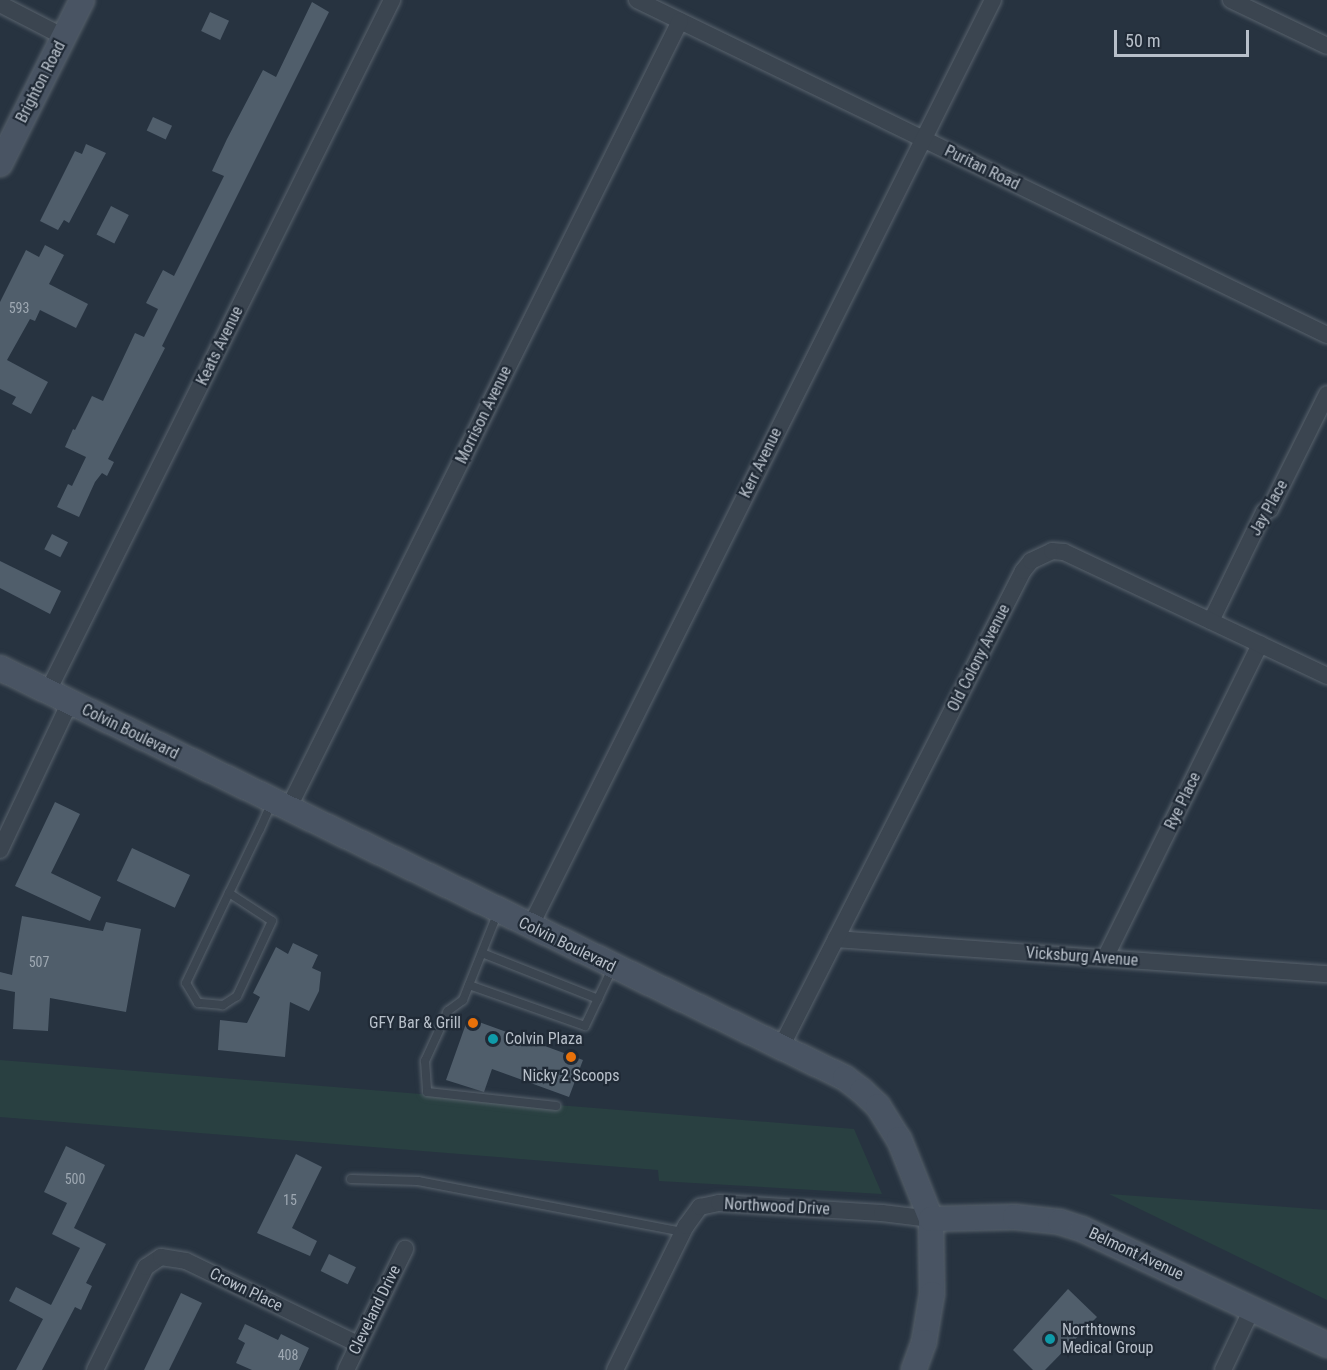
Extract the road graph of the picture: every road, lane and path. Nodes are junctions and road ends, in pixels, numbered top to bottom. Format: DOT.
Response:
graph roads {
  1 [pos="82,0"];
  2 [pos="392,0"];
  3 [pos="637,0"];
  4 [pos="993,0"];
  5 [pos="1231,0"];
  6 [pos="0,4"];
  7 [pos="680,21"];
  8 [pos="64,37"];
  9 [pos="1327,46"];
  10 [pos="923,139"];
  11 [pos="0,164"];
  12 [pos="1327,335"];
  13 [pos="1327,394"];
  14 [pos="1211,621"];
  15 [pos="1260,644"];
  16 [pos="0,668"];
  17 [pos="1327,676"];
  18 [pos="48,691"];
  19 [pos="70,702"];
  20 [pos="280,805"];
  21 [pos="0,850"];
  22 [pos="229,892"];
  23 [pos="498,912"];
  24 [pos="530,927"];
  25 [pos="836,939"];
  26 [pos="482,953"];
  27 [pos="1105,958"];
  28 [pos="613,967"];
  29 [pos="1327,974"];
  30 [pos="469,985"];
  31 [pos="598,999"];
  32 [pos="781,1047"];
  33 [pos="556,1106"];
  34 [pos="351,1179"];
  35 [pos="931,1219"];
  36 [pos="682,1232"];
  37 [pos="405,1249"];
  38 [pos="1252,1309"];
  39 [pos="358,1344"];
  40 [pos="1327,1345"];
  41 [pos="95,1370"];
  42 [pos="346,1370"];
  43 [pos="615,1370"];
  44 [pos="914,1370"];
  45 [pos="1223,1370"];
  1 -- 8 [label="street, Brighton Road"];
  2 -- 18 [label="street, Keats Avenue"];
  3 -- 7 [label="street, Puritan Road"];
  4 -- 10 [label="street, Kerr Avenue"];
  5 -- 9 [label="street"];
  6 -- 8 [label="street"];
  7 -- 10 [label="street, Puritan Road"];
  7 -- 20 [label="street, Morrison Avenue"];
  8 -- 11 [label="street, Brighton Road"];
  10 -- 12 [label="street, Puritan Road"];
  10 -- 24 [label="street, Kerr Avenue"];
  13 -- 14 [label="street, Jay Place"];
  14 -- 15 [label="street, Old Colony Avenue"];
  14 -- 25 [label="street, Old Colony Avenue"];
  15 -- 17 [label="street, Old Colony Avenue"];
  15 -- 27 [label="street, Rye Place"];
  16 -- 18 [label="street, Colvin Boulevard"];
  18 -- 19 [label="street, Colvin Boulevard"];
  19 -- 20 [label="street, Colvin Boulevard"];
  19 -- 21 [label="street"];
  20 -- 22 [label="lane"];
  20 -- 23 [label="street, Colvin Boulevard"];
  22 -- 22 [label="lane"];
  23 -- 24 [label="street, Colvin Boulevard"];
  23 -- 26 [label="lane"];
  24 -- 28 [label="street, Colvin Boulevard"];
  25 -- 27 [label="street, Vicksburg Avenue"];
  25 -- 32 [label="street, Old Colony Avenue"];
  26 -- 30 [label="lane"];
  26 -- 31 [label="lane"];
  27 -- 29 [label="street, Vicksburg Avenue"];
  28 -- 31 [label="lane"];
  28 -- 32 [label="street, Colvin Boulevard"];
  30 -- 31 [label="lane"];
  30 -- 33 [label="lane"];
  32 -- 35 [label="street, Colvin Boulevard"];
  34 -- 36 [label="lane"];
  35 -- 36 [label="street, Northwood Drive"];
  35 -- 38 [label="street, Belmont Avenue"];
  35 -- 44 [label="street, Colvin Boulevard"];
  36 -- 43 [label="street, Northwood Drive"];
  37 -- 39 [label="street, Cleveland Drive"];
  38 -- 40 [label="street, Belmont Avenue"];
  38 -- 45 [label="street"];
  39 -- 41 [label="street, Crown Place"];
  39 -- 42 [label="street, Cleveland Drive"];
}
